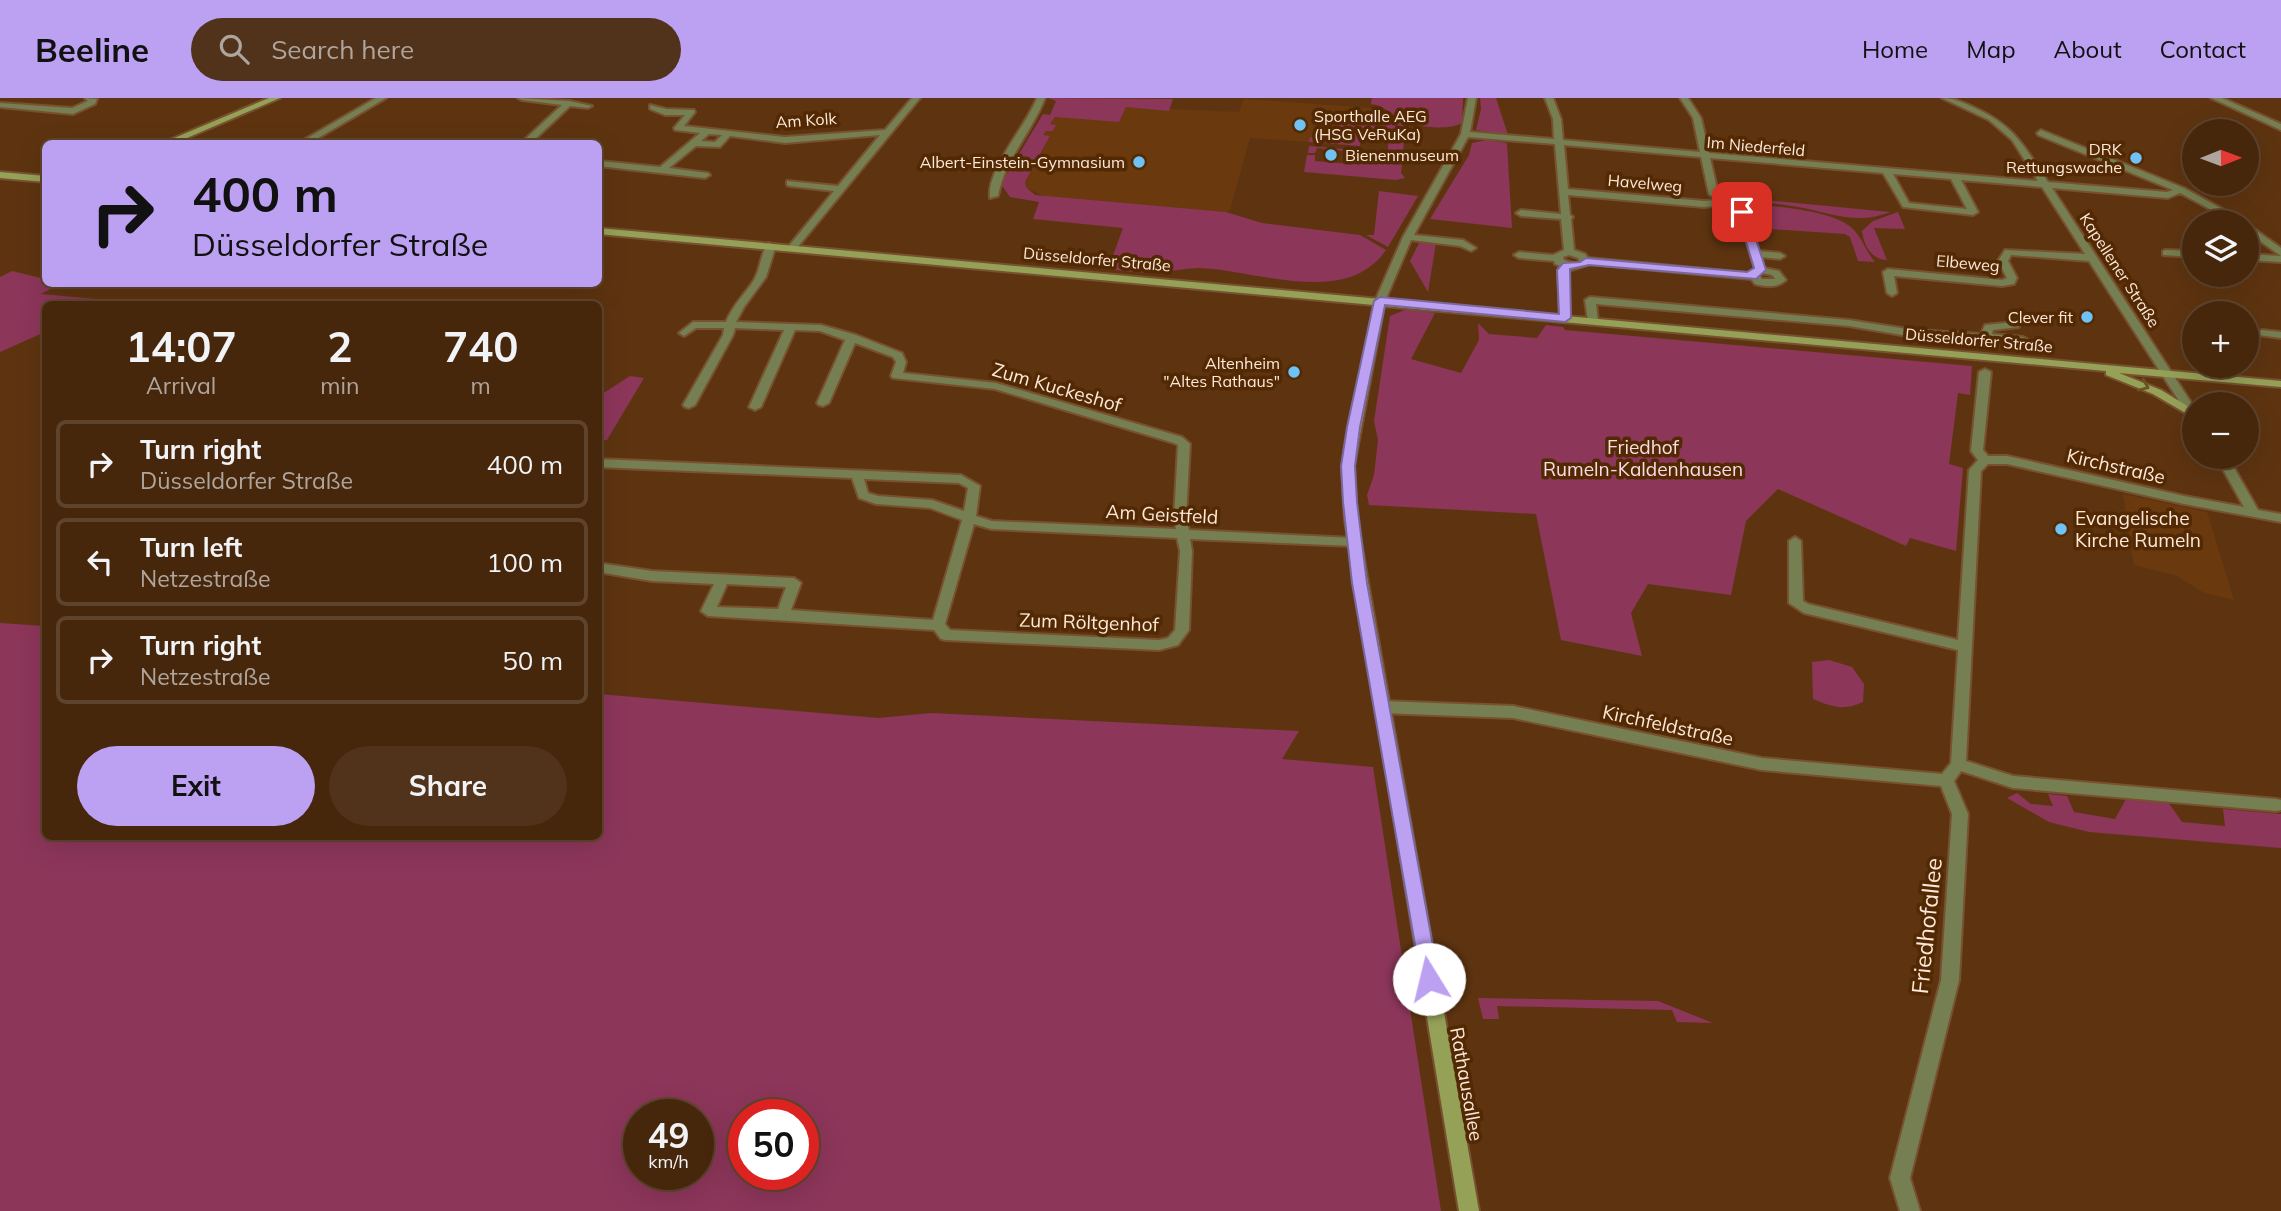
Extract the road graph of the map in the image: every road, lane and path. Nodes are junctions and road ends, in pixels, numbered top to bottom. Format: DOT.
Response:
graph roads {
  1 [pos="84,98"];
  2 [pos="89,98"];
  3 [pos="276,98"];
  4 [pos="382,98"];
  5 [pos="522,98"];
  6 [pos="915,98"];
  7 [pos="1041,98"];
  8 [pos="1472,98"];
  9 [pos="1549,98"];
  10 [pos="1685,98"];
  11 [pos="1946,98"];
  12 [pos="1971,98"];
  13 [pos="2215,98"];
  14 [pos="569,103"];
  15 [pos="1961,103"];
  16 [pos="0,105"];
  17 [pos="588,106"];
  18 [pos="653,107"];
  19 [pos="60,110"];
  20 [pos="2281,127"];
  21 [pos="887,132"];
  22 [pos="705,133"];
  23 [pos="2041,133"];
  24 [pos="1465,134"];
  25 [pos="727,135"];
  26 [pos="173,140"];
  27 [pos="308,140"];
  28 [pos="528,140"];
  29 [pos="695,143"];
  30 [pos="1560,144"];
  31 [pos="1704,155"];
  32 [pos="602,164"];
  33 [pos="662,170"];
  34 [pos="1886,170"];
  35 [pos="705,175"];
  36 [pos="1954,175"];
  37 [pos="2,176"];
  38 [pos="42,179"];
  39 [pos="790,183"];
  40 [pos="2045,184"];
  41 [pos="839,190"];
  42 [pos="2181,190"];
  43 [pos="1565,192"];
  44 [pos="993,197"];
  45 [pos="1723,202"];
  46 [pos="2218,210"];
  47 [pos="1521,213"];
  48 [pos="1567,217"];
  49 [pos="602,231"];
  50 [pos="2259,236"];
  51 [pos="1408,237"];
  52 [pos="771,245"];
  53 [pos="793,247"];
  54 [pos="1471,248"];
  55 [pos="1569,252"];
  56 [pos="2166,253"];
  57 [pos="2281,253"];
  58 [pos="1755,254"];
  59 [pos="2182,254"];
  60 [pos="1519,255"];
  61 [pos="1780,256"];
  62 [pos="1557,258"];
  63 [pos="2093,258"];
  64 [pos="2259,258"];
  65 [pos="2281,259"];
  66 [pos="1586,261"];
  67 [pos="1879,261"];
  68 [pos="1567,266"];
  69 [pos="1888,272"];
  70 [pos="1892,293"];
  71 [pos="1380,301"];
  72 [pos="1780,317"];
  73 [pos="1565,318"];
  74 [pos="1593,321"];
  75 [pos="730,325"];
  76 [pos="791,327"];
  77 [pos="684,333"];
  78 [pos="2262,333"];
  79 [pos="2281,335"];
  80 [pos="1986,336"];
  81 [pos="852,337"];
  82 [pos="1787,338"];
  83 [pos="2089,366"];
  84 [pos="1985,372"];
  85 [pos="2168,373"];
  86 [pos="2281,384"];
  87 [pos="2182,396"];
  88 [pos="823,403"];
  89 [pos="689,405"];
  90 [pos="755,407"];
  91 [pos="2182,408"];
  92 [pos="1985,460"];
  93 [pos="602,463"];
  94 [pos="2229,469"];
  95 [pos="857,476"];
  96 [pos="2254,513"];
  97 [pos="969,518"];
  98 [pos="2281,518"];
  99 [pos="1183,535"];
  100 [pos="1795,541"];
  101 [pos="1354,542"];
  102 [pos="602,568"];
  103 [pos="722,580"];
  104 [pos="783,614"];
  105 [pos="939,625"];
  106 [pos="1962,646"];
  107 [pos="1382,706"];
  108 [pos="1958,764"];
  109 [pos="1946,780"];
  110 [pos="2276,805"];
  111 [pos="1469,1211"];
  112 [pos="1910,1211"];
  1 -- 19 [label="street"];
  2 -- 19 [label="street"];
  3 -- 26 [label="main road"];
  4 -- 27 [label="street"];
  5 -- 14 [label="street"];
  6 -- 21 [label="street"];
  7 -- 44 [label="street"];
  8 -- 24 [label="street"];
  9 -- 30 [label="street"];
  10 -- 31 [label="street"];
  11 -- 15 [label="street, Kapellener Straße"];
  12 -- 15 [label="street"];
  13 -- 20 [label="street"];
  14 -- 17 [label="street"];
  14 -- 28 [label="street"];
  15 -- 40 [label="street, Kapellener Straße"];
  16 -- 19 [label="street"];
  18 -- 22 [label="street, Am Kolk"];
  21 -- 25 [label="street, Am Kolk"];
  21 -- 41 [label="street"];
  22 -- 25 [label="street, Am Kolk"];
  22 -- 29 [label="street, Am Kolk"];
  23 -- 42 [label="street"];
  24 -- 30 [label="street, Im Niederfeld"];
  24 -- 51 [label="street"];
  25 -- 29 [label="street, Am Kolk"];
  29 -- 33 [label="street, Am Kolk"];
  30 -- 31 [label="street, Im Niederfeld"];
  30 -- 43 [label="street"];
  31 -- 34 [label="street, Im Niederfeld"];
  31 -- 45 [label="street"];
  32 -- 33 [label="street"];
  33 -- 35 [label="street"];
  34 -- 36 [label="street, Im Niederfeld"];
  34 -- 36 [label="street"];
  36 -- 40 [label="street, Im Niederfeld"];
  37 -- 38 [label="main road"];
  39 -- 41 [label="street"];
  40 -- 42 [label="street, Kapellener Straße"];
  40 -- 63 [label="street, Kapellener Straße"];
  41 -- 53 [label="street"];
  42 -- 46 [label="street"];
  43 -- 45 [label="street, Havelweg"];
  43 -- 48 [label="street"];
  45 -- 58 [label="street"];
  47 -- 48 [label="street"];
  48 -- 55 [label="street"];
  49 -- 52 [label="main road, Düsseldorfer Straße"];
  50 -- 57 [label="street"];
  51 -- 54 [label="street"];
  51 -- 71 [label="street"];
  52 -- 53 [label="main road, Düsseldorfer Straße"];
  52 -- 75 [label="street"];
  53 -- 71 [label="main road, Düsseldorfer Straße"];
  55 -- 62 [label="street"];
  55 -- 66 [label="street"];
  56 -- 59 [label="street"];
  58 -- 61 [label="street"];
  58 -- 66 [label="street"];
  60 -- 62 [label="street"];
  62 -- 68 [label="street"];
  63 -- 69 [label="street, Elbeweg"];
  63 -- 85 [label="street, Kapellener Straße"];
  64 -- 65 [label="street"];
  66 -- 68 [label="street"];
  67 -- 69 [label="street"];
  68 -- 73 [label="street"];
  69 -- 70 [label="street"];
  71 -- 73 [label="main road, Düsseldorfer Straße"];
  71 -- 101 [label="main road, Rathausallee"];
  72 -- 74 [label="street, Düsseldorfer Straße"];
  72 -- 80 [label="street, Düsseldorfer Straße"];
  72 -- 82 [label="street"];
  73 -- 74 [label="main road, Düsseldorfer Straße"];
  74 -- 82 [label="main road, Düsseldorfer Straße"];
  75 -- 76 [label="street, Zum Kuckeshof"];
  75 -- 77 [label="street, Zum Kuckeshof"];
  75 -- 89 [label="street"];
  76 -- 81 [label="street, Zum Kuckeshof"];
  76 -- 90 [label="street"];
  78 -- 79 [label="street"];
  80 -- 80 [label="street, Düsseldorfer Straße"];
  81 -- 88 [label="street"];
  81 -- 99 [label="street, Zum Kuckeshof"];
  82 -- 83 [label="main road, Düsseldorfer Straße"];
  83 -- 85 [label="main road, Düsseldorfer Straße"];
  83 -- 91 [label="main road, one-way"];
  84 -- 92 [label="street"];
  85 -- 86 [label="main road, Düsseldorfer Straße"];
  85 -- 87 [label="street, Kapellener Straße"];
  92 -- 96 [label="street, Kirchstraße"];
  92 -- 106 [label="street"];
  93 -- 95 [label="street"];
  94 -- 96 [label="street"];
  95 -- 97 [label="street, Am Geistfeld"];
  95 -- 97 [label="street"];
  96 -- 98 [label="street, Kirchstraße"];
  97 -- 99 [label="street, Am Geistfeld"];
  97 -- 105 [label="street"];
  99 -- 101 [label="street, Am Geistfeld"];
  99 -- 105 [label="street, Zum Röltgenhof"];
  100 -- 106 [label="street"];
  101 -- 107 [label="main road, Rathausallee"];
  102 -- 103 [label="street"];
  103 -- 104 [label="street"];
  103 -- 104 [label="street, Zum Röltgenhof"];
  104 -- 105 [label="street, Zum Röltgenhof"];
  106 -- 108 [label="street"];
  107 -- 109 [label="street, Kirchfeldstraße"];
  107 -- 111 [label="main road, Rathausallee"];
  108 -- 109 [label="street"];
  108 -- 110 [label="street"];
  109 -- 112 [label="street, Friedhofallee"];
}
